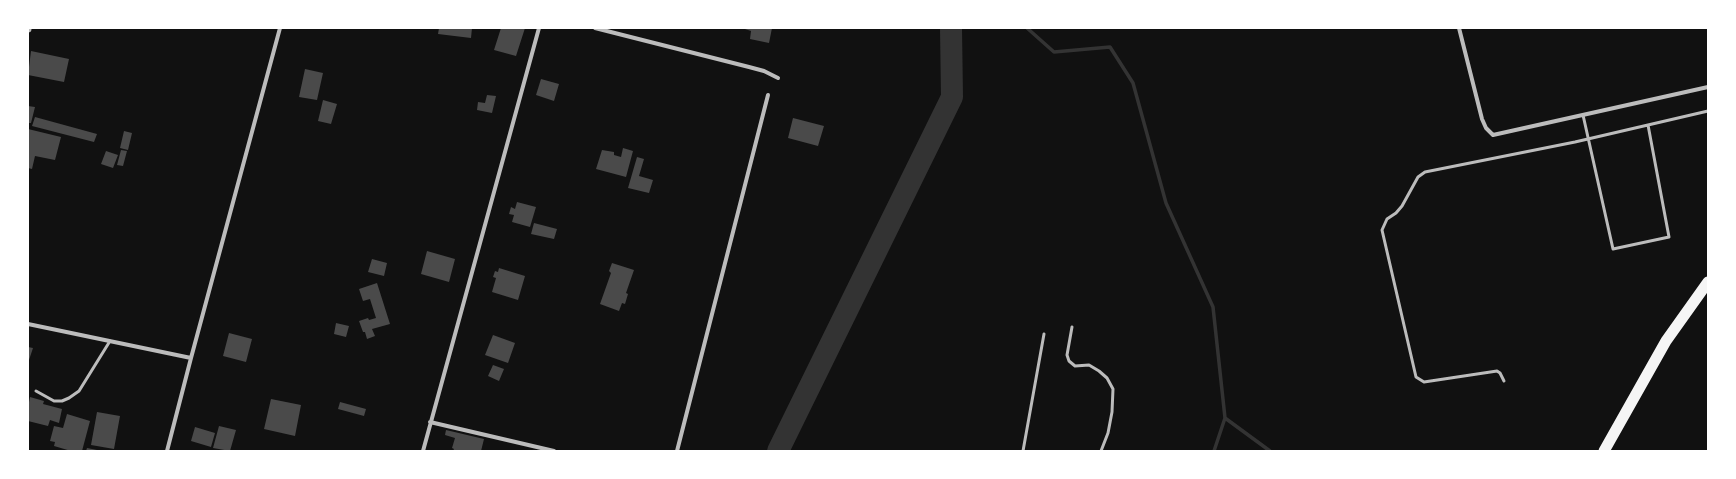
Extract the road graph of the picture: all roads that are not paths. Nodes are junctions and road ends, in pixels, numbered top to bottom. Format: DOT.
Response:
graph roads {
  1 [pos="280,28"];
  2 [pos="539,28"];
  3 [pos="595,28"];
  4 [pos="1459,28"];
  5 [pos="778,78"];
  6 [pos="1708,87"];
  7 [pos="768,95"];
  8 [pos="1708,111"];
  9 [pos="1583,115"];
  10 [pos="1648,125"];
  11 [pos="1588,138"];
  12 [pos="1708,282"];
  13 [pos="28,324"];
  14 [pos="1072,327"];
  15 [pos="1044,334"];
  16 [pos="110,341"];
  17 [pos="191,358"];
  18 [pos="1504,381"];
  19 [pos="36,391"];
  20 [pos="430,422"];
  21 [pos="167,451"];
  22 [pos="422,451"];
  23 [pos="554,451"];
  24 [pos="677,451"];
  25 [pos="1023,451"];
  26 [pos="1101,451"];
  27 [pos="1604,451"];
  1 -- 17 [label="street"];
  2 -- 20 [label="street"];
  3 -- 5 [label="street"];
  4 -- 9 [label="street"];
  6 -- 9 [label="street"];
  7 -- 24 [label="street"];
  8 -- 10 [label="lane"];
  9 -- 11 [label="lane"];
  10 -- 11 [label="lane"];
  10 -- 11 [label="lane"];
  11 -- 18 [label="lane"];
  12 -- 27 [label="highway"];
  13 -- 16 [label="street"];
  14 -- 26 [label="lane"];
  15 -- 25 [label="lane"];
  16 -- 17 [label="street"];
  16 -- 19 [label="lane"];
  17 -- 21 [label="street"];
  20 -- 22 [label="street"];
  20 -- 23 [label="street"];
}
